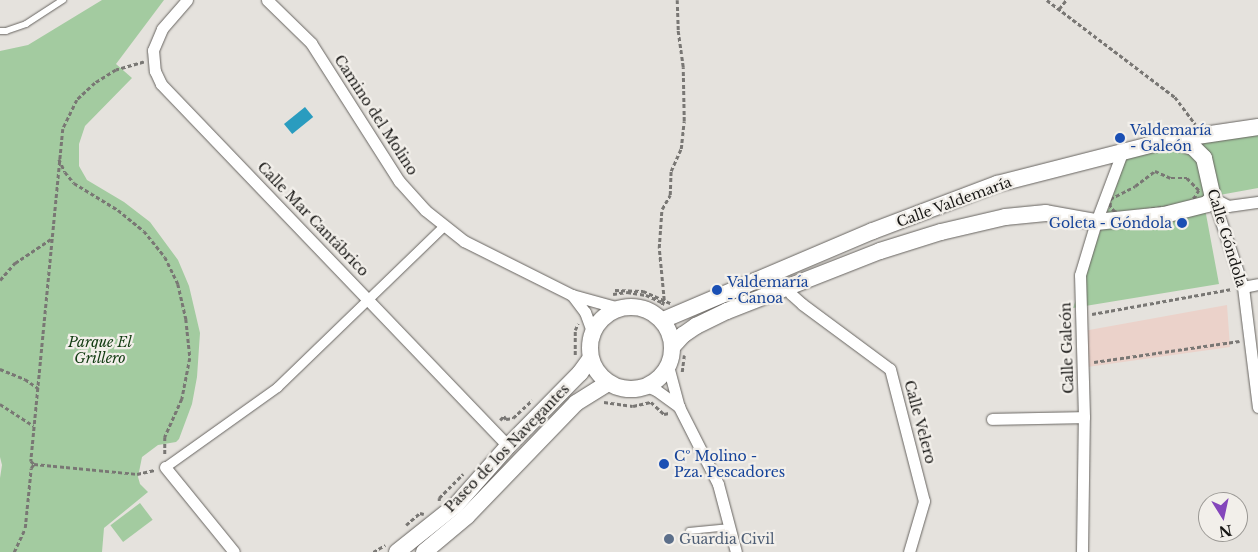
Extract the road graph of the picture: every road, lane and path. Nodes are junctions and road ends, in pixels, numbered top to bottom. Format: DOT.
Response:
graph roads {
  1 [pos="63,0"];
  2 [pos="187,0"];
  3 [pos="267,0"];
  4 [pos="677,0"];
  5 [pos="1047,0"];
  6 [pos="1066,0"];
  7 [pos="1060,9"];
  8 [pos="0,31"];
  9 [pos="154,61"];
  10 [pos="1197,127"];
  11 [pos="1258,127"];
  12 [pos="1233,131"];
  13 [pos="1170,140"];
  14 [pos="1123,150"];
  15 [pos="1204,158"];
  16 [pos="59,159"];
  17 [pos="1199,190"];
  18 [pos="1213,198"];
  19 [pos="1110,199"];
  20 [pos="1258,202"];
  21 [pos="1228,206"];
  22 [pos="1164,215"];
  23 [pos="1219,216"];
  24 [pos="1096,222"];
  25 [pos="444,226"];
  26 [pos="52,238"];
  27 [pos="0,280"];
  28 [pos="1258,284"];
  29 [pos="789,287"];
  30 [pos="1243,287"];
  31 [pos="572,295"];
  32 [pos="368,298"];
  33 [pos="596,302"];
  34 [pos="673,307"];
  35 [pos="619,308"];
  36 [pos="585,312"];
  37 [pos="660,313"];
  38 [pos="1081,316"];
  39 [pos="592,332"];
  40 [pos="1250,339"];
  41 [pos="679,347"];
  42 [pos="582,358"];
  43 [pos="1082,363"];
  44 [pos="668,366"];
  45 [pos="1256,367"];
  46 [pos="0,369"];
  47 [pos="681,380"];
  48 [pos="608,383"];
  49 [pos="646,386"];
  50 [pos="38,388"];
  51 [pos="534,398"];
  52 [pos="597,401"];
  53 [pos="0,404"];
  54 [pos="1258,407"];
  55 [pos="674,410"];
  56 [pos="1084,417"];
  57 [pos="992,419"];
  58 [pos="34,426"];
  59 [pos="493,428"];
  60 [pos="508,446"];
  61 [pos="34,464"];
  62 [pos="165,467"];
  63 [pos="465,472"];
  64 [pos="432,508"];
  65 [pos="425,514"];
  66 [pos="405,526"];
  67 [pos="730,527"];
  68 [pos="689,531"];
  69 [pos="394,547"];
  70 [pos="14,552"];
  71 [pos="234,552"];
  72 [pos="373,552"];
  73 [pos="424,552"];
  74 [pos="736,552"];
  75 [pos="909,552"];
  76 [pos="1082,552"];
  1 -- 8 [label="lane"];
  2 -- 9 [label="street, Calle Mar Cantábrico"];
  3 -- 25 [label="street, Camino del Molino"];
  4 -- 37 [label="path"];
  5 -- 7 [label="path"];
  6 -- 7 [label="path"];
  7 -- 10 [label="path"];
  9 -- 16 [label="path"];
  9 -- 32 [label="street, Calle Mar Cantábrico"];
  11 -- 12 [label="main road, Calle Valdemaría"];
  12 -- 13 [label="main road, Calle Valdemaría"];
  12 -- 15 [label="main road"];
  13 -- 14 [label="main road, Calle Valdemaría"];
  13 -- 15 [label="main road"];
  14 -- 24 [label="street, Calle Galeón"];
  14 -- 37 [label="main road, Calle Valdemaría"];
  15 -- 18 [label="main road, Calle Góndola"];
  16 -- 26 [label="path"];
  16 -- 62 [label="path"];
  17 -- 19 [label="path"];
  18 -- 21 [label="street"];
  18 -- 22 [label="main road, Calle Valdemaría"];
  18 -- 23 [label="street, Calle Góndola"];
  20 -- 21 [label="street"];
  21 -- 23 [label="street"];
  22 -- 23 [label="street, Calle Valdemaría"];
  22 -- 24 [label="main road, Calle Valdemaría"];
  23 -- 30 [label="street, Calle Góndola"];
  24 -- 29 [label="main road, Calle Valdemaría"];
  24 -- 38 [label="street, Calle Galeón"];
  25 -- 31 [label="street, Camino del Molino"];
  25 -- 32 [label="street"];
  26 -- 27 [label="path"];
  26 -- 50 [label="path"];
  28 -- 30 [label="street"];
  29 -- 41 [label="main road, Calle Valdemaría"];
  29 -- 75 [label="street, Calle Velero"];
  30 -- 38 [label="path"];
  30 -- 40 [label="street, Calle Góndola"];
  31 -- 33 [label="street, Camino del Molino"];
  31 -- 36 [label="street, Camino del Molino"];
  32 -- 59 [label="street, Calle Mar Cantábrico"];
  32 -- 62 [label="street"];
  33 -- 35 [label="street, Camino del Molino"];
  33 -- 37 [label="path"];
  34 -- 37 [label="path"];
  35 -- 37 [label="main road"];
  35 -- 39 [label="main road"];
  36 -- 39 [label="street, Camino del Molino"];
  36 -- 42 [label="path"];
  37 -- 41 [label="main road"];
  38 -- 43 [label="street, Calle Galeón"];
  39 -- 42 [label="main road"];
  40 -- 43 [label="path"];
  40 -- 45 [label="street, Calle Góndola"];
  41 -- 44 [label="main road"];
  41 -- 47 [label="path"];
  42 -- 48 [label="main road"];
  42 -- 60 [label="main road, Paseo de los Navegantes"];
  43 -- 56 [label="street, Calle Galeón"];
  44 -- 49 [label="main road"];
  44 -- 55 [label="street"];
  45 -- 54 [label="street, Calle Góndola"];
  46 -- 50 [label="path"];
  48 -- 49 [label="main road"];
  48 -- 73 [label="main road, Paseo de los Navegantes"];
  49 -- 55 [label="street"];
  50 -- 58 [label="path"];
  51 -- 59 [label="path"];
  52 -- 55 [label="path"];
  53 -- 58 [label="path"];
  55 -- 67 [label="street"];
  56 -- 57 [label="street"];
  56 -- 76 [label="street, Calle Galeón"];
  58 -- 61 [label="path"];
  59 -- 60 [label="street, Calle Mar Cantábrico"];
  60 -- 69 [label="main road, Paseo de los Navegantes"];
  61 -- 62 [label="path"];
  61 -- 70 [label="path"];
  62 -- 71 [label="street"];
  63 -- 64 [label="path"];
  65 -- 66 [label="path"];
  67 -- 68 [label="lane"];
  67 -- 74 [label="street"];
  69 -- 72 [label="path"];
}
